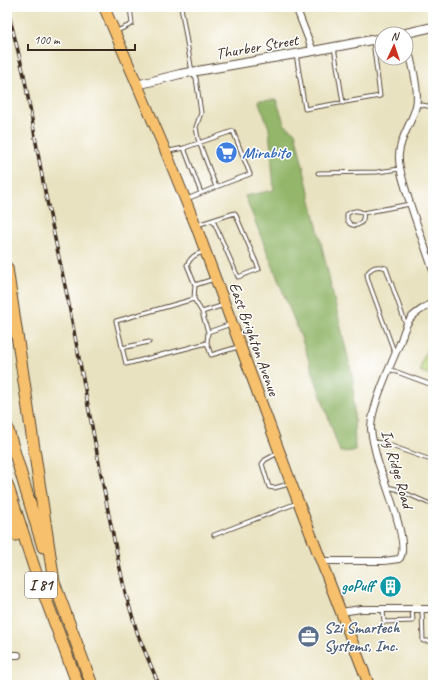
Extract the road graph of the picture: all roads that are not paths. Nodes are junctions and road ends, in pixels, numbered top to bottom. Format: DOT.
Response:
graph roads {
  1 [pos="104,7"];
  2 [pos="130,7"];
  3 [pos="181,7"];
  4 [pos="296,7"];
  5 [pos="433,27"];
  6 [pos="114,32"];
  7 [pos="414,32"];
  8 [pos="372,40"];
  9 [pos="334,47"];
  10 [pos="313,51"];
  11 [pos="296,54"];
  12 [pos="412,66"];
  13 [pos="192,72"];
  14 [pos="138,85"];
  15 [pos="343,103"];
  16 [pos="417,104"];
  17 [pos="433,107"];
  18 [pos="199,143"];
  19 [pos="184,148"];
  20 [pos="166,152"];
  21 [pos="400,169"];
  22 [pos="210,173"];
  23 [pos="318,173"];
  24 [pos="206,174"];
  25 [pos="216,187"];
  26 [pos="201,193"];
  27 [pos="185,200"];
  28 [pos="410,204"];
  29 [pos="363,213"];
  30 [pos="213,220"];
  31 [pos="196,226"];
  32 [pos="205,251"];
  33 [pos="7,268"];
  34 [pos="433,271"];
  35 [pos="216,279"];
  36 [pos="195,285"];
  37 [pos="194,299"];
  38 [pos="433,302"];
  39 [pos="225,304"];
  40 [pos="202,312"];
  41 [pos="232,324"];
  42 [pos="406,327"];
  43 [pos="208,332"];
  44 [pos="149,342"];
  45 [pos="206,343"];
  46 [pos="241,346"];
  47 [pos="122,348"];
  48 [pos="395,354"];
  49 [pos="389,369"];
  50 [pos="432,385"];
  51 [pos="7,427"];
  52 [pos="373,442"];
  53 [pos="280,452"];
  54 [pos="428,459"];
  55 [pos="291,483"];
  56 [pos="7,484"];
  57 [pos="387,487"];
  58 [pos="299,502"];
  59 [pos="428,503"];
  60 [pos="7,511"];
  61 [pos="214,535"];
  62 [pos="322,561"];
  63 [pos="35,570"];
  64 [pos="54,582"];
  65 [pos="433,608"];
  66 [pos="383,609"];
  67 [pos="412,609"];
  68 [pos="422,609"];
  69 [pos="341,612"];
  70 [pos="433,641"];
  71 [pos="7,655"];
  72 [pos="18,655"];
  73 [pos="78,685"];
  74 [pos="92,685"];
  75 [pos="368,685"];
  1 -- 6 [label="main road, East Brighton Avenue"];
  2 -- 6 [label="lane"];
  3 -- 13 [label="lane"];
  4 -- 10 [label="street"];
  5 -- 7 [label="street"];
  6 -- 14 [label="main road, East Brighton Avenue"];
  8 -- 9 [label="street, Thurber Street"];
  8 -- 15 [label="lane"];
  9 -- 10 [label="street, Thurber Street"];
  9 -- 15 [label="lane"];
  10 -- 11 [label="street, Thurber Street"];
  11 -- 13 [label="street, Thurber Street"];
  11 -- 15 [label="lane"];
  12 -- 16 [label="street"];
  13 -- 14 [label="street, Thurber Street"];
  13 -- 18 [label="lane"];
  14 -- 20 [label="main road, East Brighton Avenue"];
  16 -- 17 [label="lane"];
  16 -- 21 [label="street"];
  18 -- 19 [label="lane"];
  18 -- 22 [label="lane"];
  18 -- 25 [label="lane"];
  19 -- 20 [label="lane"];
  19 -- 26 [label="lane"];
  20 -- 27 [label="main road, East Brighton Avenue"];
  21 -- 23 [label="lane"];
  21 -- 28 [label="street"];
  22 -- 24 [label="lane"];
  22 -- 25 [label="lane"];
  25 -- 26 [label="lane"];
  26 -- 27 [label="lane"];
  27 -- 31 [label="main road, East Brighton Avenue"];
  28 -- 29 [label="lane"];
  28 -- 34 [label="street"];
  29 -- 29 [label="lane"];
  30 -- 30 [label="lane"];
  30 -- 31 [label="lane"];
  31 -- 32 [label="main road, East Brighton Avenue"];
  32 -- 35 [label="main road, East Brighton Avenue"];
  32 -- 36 [label="lane"];
  33 -- 64 [label="highway"];
  35 -- 36 [label="lane"];
  35 -- 39 [label="main road, East Brighton Avenue"];
  36 -- 37 [label="lane"];
  37 -- 40 [label="lane"];
  37 -- 47 [label="lane"];
  38 -- 42 [label="street, Ivy Ridge Road"];
  39 -- 40 [label="lane"];
  39 -- 41 [label="main road, East Brighton Avenue"];
  40 -- 43 [label="lane"];
  41 -- 43 [label="lane"];
  41 -- 46 [label="main road, East Brighton Avenue"];
  42 -- 48 [label="street, Ivy Ridge Road"];
  42 -- 48 [label="lane"];
  43 -- 45 [label="lane"];
  44 -- 47 [label="lane"];
  45 -- 46 [label="lane"];
  45 -- 47 [label="lane"];
  46 -- 53 [label="main road, East Brighton Avenue"];
  48 -- 49 [label="street, Ivy Ridge Road"];
  49 -- 50 [label="lane"];
  49 -- 52 [label="street, Ivy Ridge Road"];
  51 -- 64 [label="highway, I 81"];
  52 -- 54 [label="lane"];
  52 -- 57 [label="street, Ivy Ridge Road"];
  53 -- 55 [label="main road, East Brighton Avenue"];
  53 -- 55 [label="lane"];
  55 -- 58 [label="main road, East Brighton Avenue"];
  56 -- 63 [label="highway, I 81"];
  57 -- 59 [label="lane"];
  57 -- 62 [label="street, Ivy Ridge Road"];
  58 -- 61 [label="lane"];
  58 -- 62 [label="main road, East Brighton Avenue"];
  60 -- 63 [label="highway"];
  62 -- 69 [label="main road, East Brighton Avenue"];
  63 -- 73 [label="highway, I 81"];
  64 -- 74 [label="highway, I 81"];
  65 -- 68 [label="street"];
  66 -- 67 [label="street"];
  66 -- 67 [label="lane"];
  66 -- 69 [label="street"];
  67 -- 68 [label="street"];
  68 -- 70 [label="lane"];
  69 -- 75 [label="main road, East Brighton Avenue"];
  71 -- 72 [label="street"];
}
